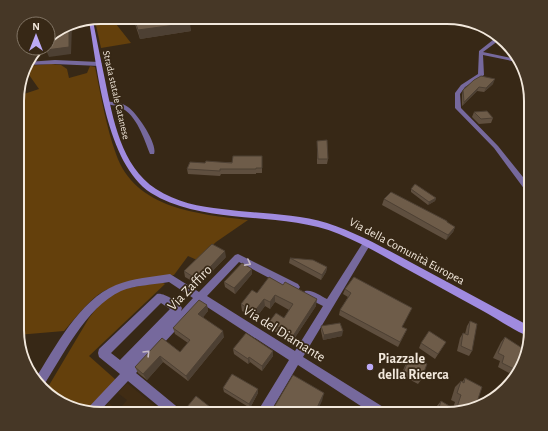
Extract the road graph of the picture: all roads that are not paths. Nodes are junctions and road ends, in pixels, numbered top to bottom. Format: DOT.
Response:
graph roads {
  1 [pos="92,25"];
  2 [pos="495,41"];
  3 [pos="480,53"];
  4 [pos="513,60"];
  5 [pos="33,63"];
  6 [pos="99,64"];
  7 [pos="107,103"];
  8 [pos="152,154"];
  9 [pos="524,183"];
  10 [pos="148,186"];
  11 [pos="367,243"];
  12 [pos="200,297"];
  13 [pos="329,305"];
  14 [pos="524,329"];
  15 [pos="296,358"];
  16 [pos="124,370"];
  17 [pos="41,379"];
  18 [pos="95,407"];
  19 [pos="169,407"];
  20 [pos="266,407"];
  21 [pos="373,407"];
  1 -- 6 [label="main road, Strada statale Catanese"];
  2 -- 3 [label="street"];
  3 -- 4 [label="street"];
  3 -- 9 [label="street"];
  5 -- 6 [label="street"];
  6 -- 7 [label="main road, Strada statale Catanese"];
  7 -- 8 [label="street"];
  7 -- 10 [label="main road, Strada statale Catanese"];
  10 -- 11 [label="main road, Via della Comunità Europea"];
  11 -- 13 [label="street"];
  11 -- 14 [label="main road, Via della Comunità Europea"];
  12 -- 13 [label="street, Via Zaffiro, one-way"];
  12 -- 15 [label="street, Via del Diamante"];
  16 -- 12 [label="street, Via Zaffiro, one-way"];
  12 -- 17 [label="street, Via del Diamante"];
  13 -- 15 [label="street"];
  15 -- 20 [label="street"];
  15 -- 21 [label="street, Via del Diamante"];
  16 -- 16 [label="street"];
  16 -- 18 [label="street, Via Zaffiro"];
  16 -- 19 [label="street"];
}
